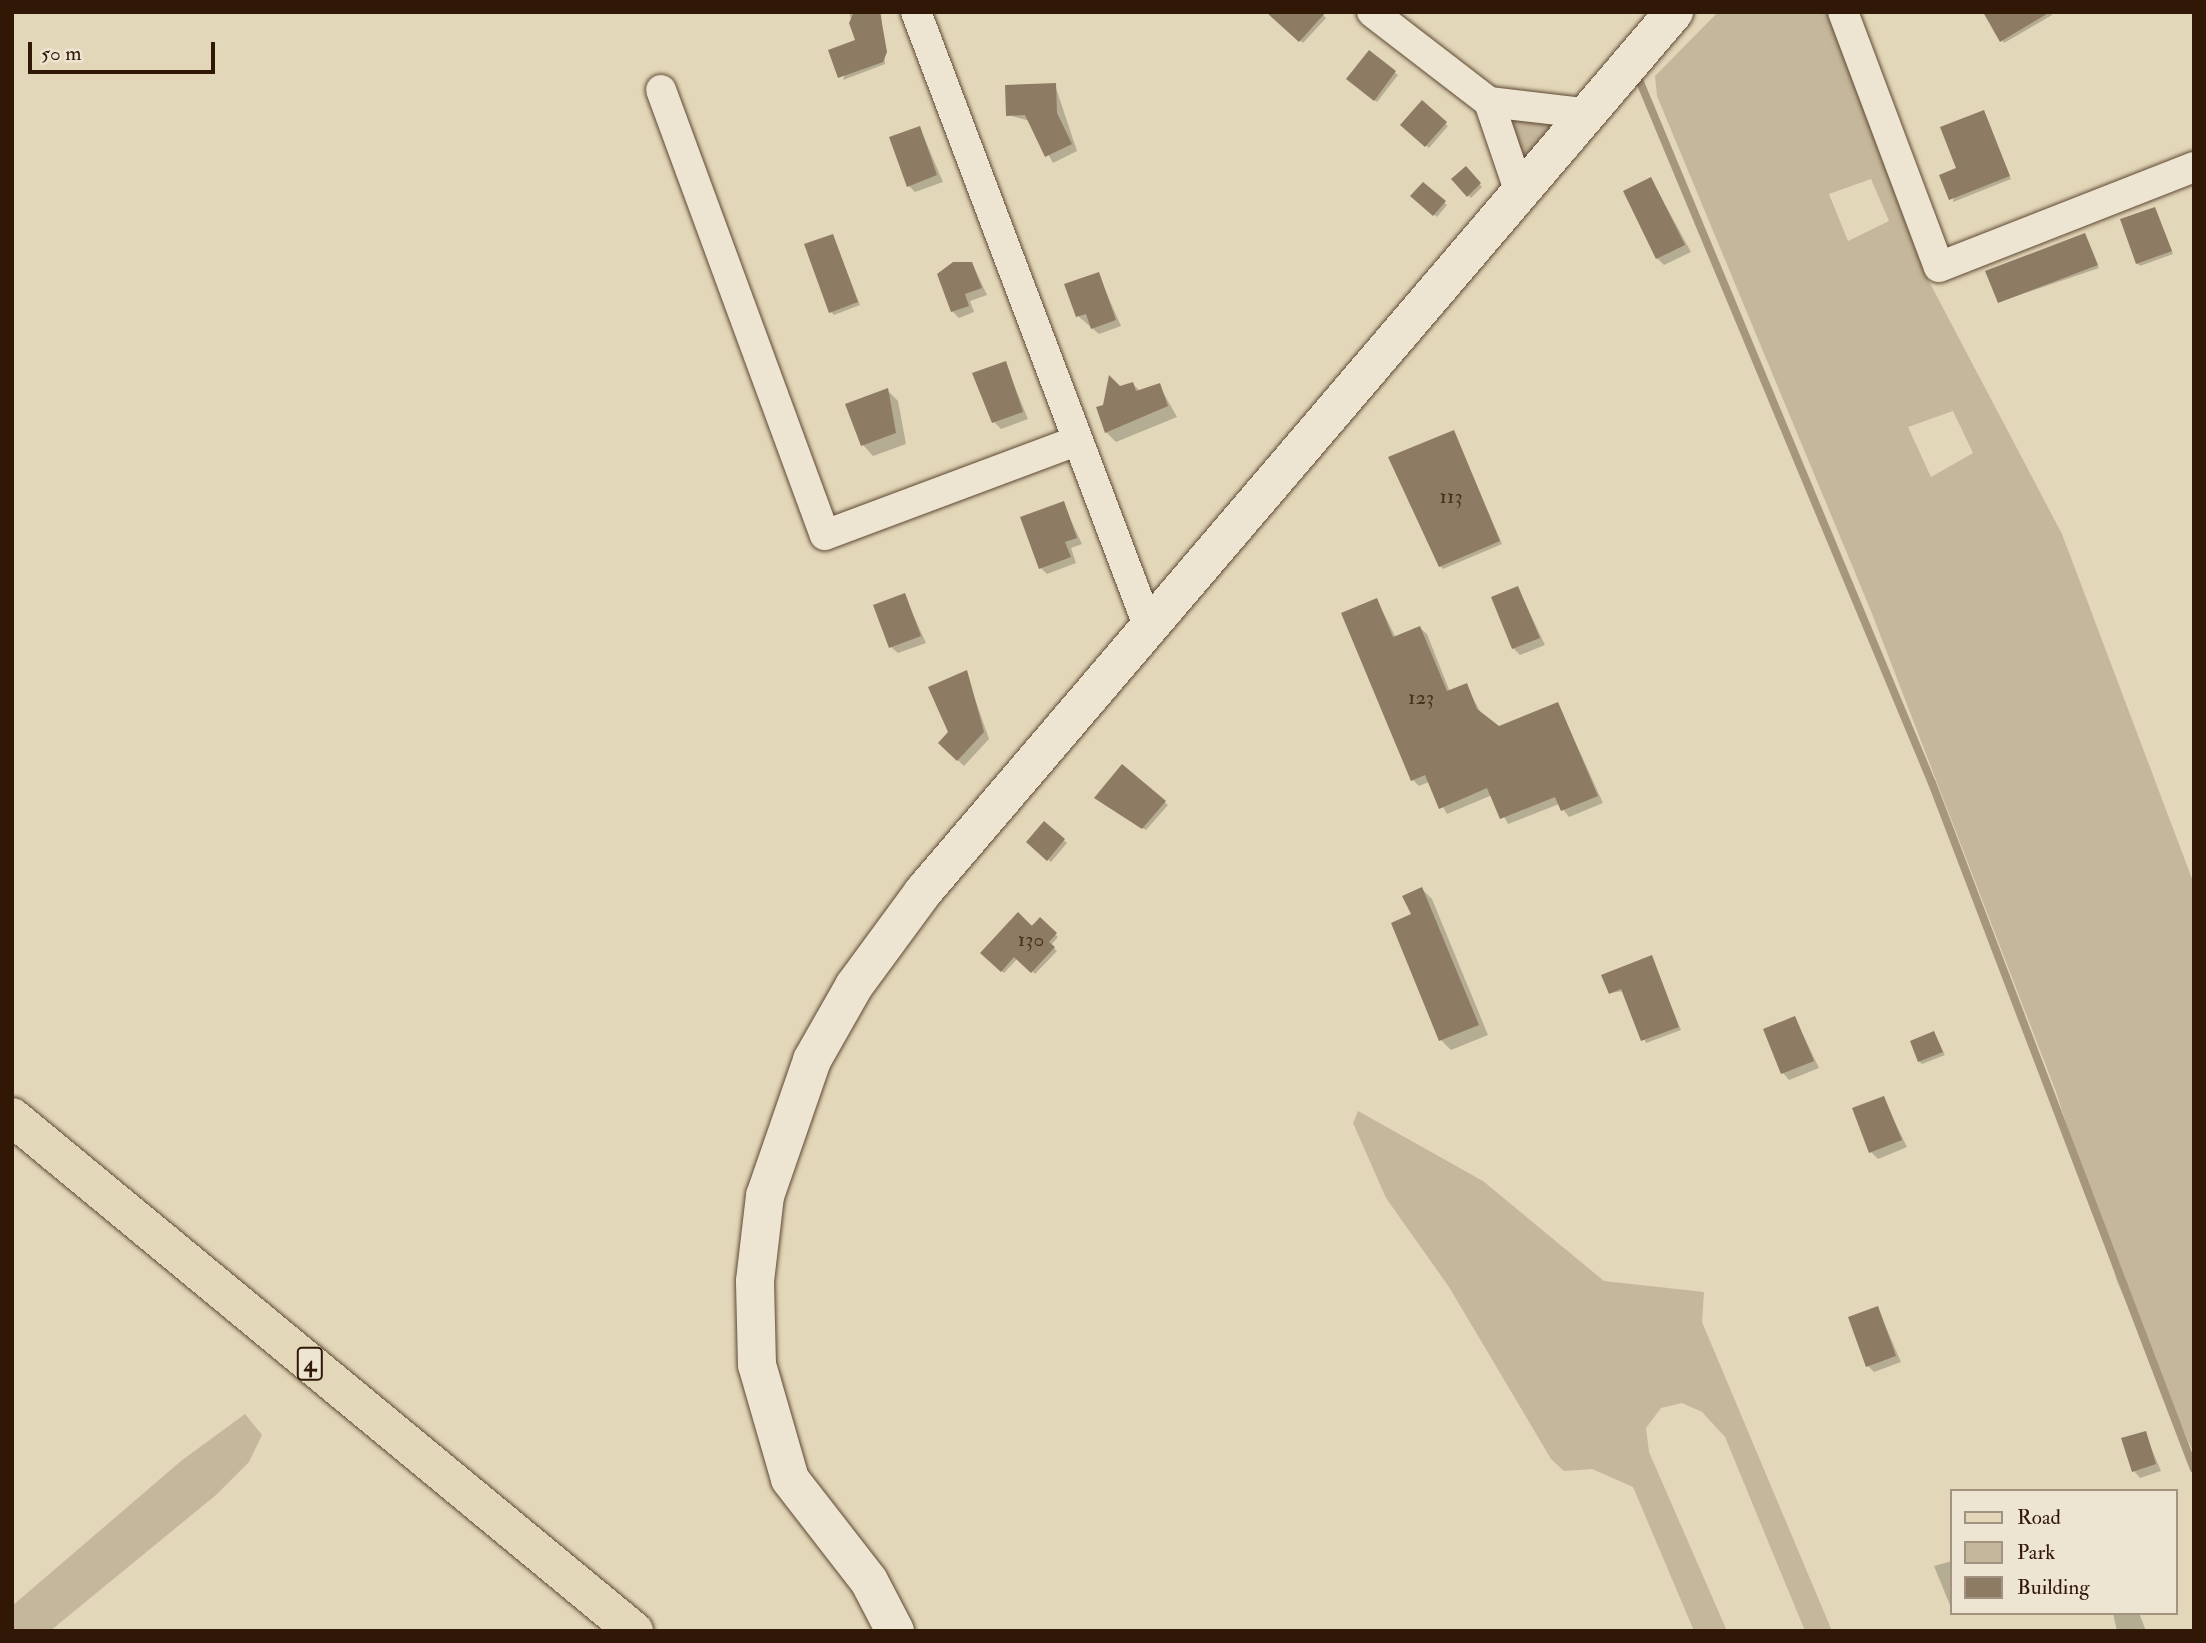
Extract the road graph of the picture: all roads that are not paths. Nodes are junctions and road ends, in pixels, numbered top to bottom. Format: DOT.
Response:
graph roads {
  1 [pos="916,12"];
  2 [pos="1372,12"];
  3 [pos="1674,12"];
  4 [pos="1843,12"];
  5 [pos="661,90"];
  6 [pos="1489,102"];
  7 [pos="1584,113"];
  8 [pos="2194,167"];
  9 [pos="1520,190"];
  10 [pos="1077,440"];
  11 [pos="1149,628"];
  12 [pos="12,1117"];
  13 [pos="634,1631"];
  14 [pos="895,1631"];
  1 -- 10 [label="street"];
  2 -- 6 [label="street"];
  3 -- 7 [label="street"];
  4 -- 8 [label="street"];
  5 -- 10 [label="street"];
  6 -- 7 [label="street"];
  6 -- 9 [label="street"];
  7 -- 9 [label="street"];
  9 -- 11 [label="street"];
  10 -- 11 [label="street"];
  11 -- 14 [label="street"];
  12 -- 13 [label="main road, 4"];
}
